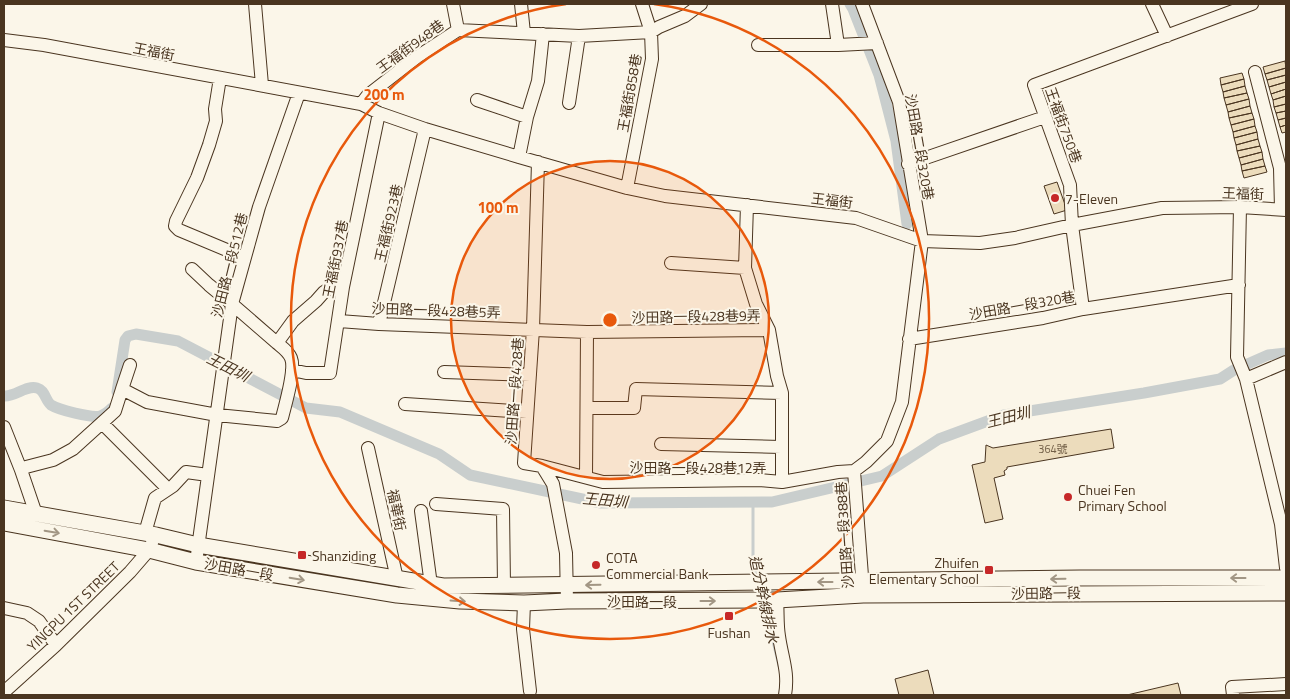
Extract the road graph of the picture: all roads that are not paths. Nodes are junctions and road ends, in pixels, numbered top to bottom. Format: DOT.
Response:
graph roads {
  1 [pos="255,4"];
  2 [pos="453,4"];
  3 [pos="521,4"];
  4 [pos="642,4"];
  5 [pos="701,4"];
  6 [pos="832,4"];
  7 [pos="862,4"];
  8 [pos="1152,4"];
  9 [pos="1252,4"];
  10 [pos="458,30"];
  11 [pos="651,32"];
  12 [pos="524,33"];
  13 [pos="543,34"];
  14 [pos="579,36"];
  15 [pos="1167,36"];
  16 [pos="4,40"];
  17 [pos="878,43"];
  18 [pos="758,44"];
  19 [pos="838,45"];
  20 [pos="1256,72"];
  21 [pos="220,78"];
  22 [pos="262,85"];
  23 [pos="299,93"];
  24 [pos="477,100"];
  25 [pos="569,103"];
  26 [pos="361,104"];
  27 [pos="379,114"];
  28 [pos="527,117"];
  29 [pos="1045,117"];
  30 [pos="425,129"];
  31 [pos="519,157"];
  32 [pos="538,162"];
  33 [pos="908,164"];
  34 [pos="627,188"];
  35 [pos="747,205"];
  36 [pos="1240,207"];
  37 [pos="1284,210"];
  38 [pos="1072,225"];
  39 [pos="922,241"];
  40 [pos="244,260"];
  41 [pos="671,263"];
  42 [pos="745,268"];
  43 [pos="192,270"];
  44 [pos="1239,285"];
  45 [pos="343,287"];
  46 [pos="232,304"];
  47 [pos="1083,309"];
  48 [pos="338,320"];
  49 [pos="379,324"];
  50 [pos="533,329"];
  51 [pos="769,330"];
  52 [pos="587,332"];
  53 [pos="909,339"];
  54 [pos="277,343"];
  55 [pos="1286,362"];
  56 [pos="130,365"];
  57 [pos="292,370"];
  58 [pos="444,372"];
  59 [pos="530,375"];
  60 [pos="1246,379"];
  61 [pos="122,389"];
  62 [pos="782,393"];
  63 [pos="405,404"];
  64 [pos="588,408"];
  65 [pos="527,412"];
  66 [pos="216,415"];
  67 [pos="102,423"];
  68 [pos="4,427"];
  69 [pos="661,444"];
  70 [pos="782,447"];
  71 [pos="368,448"];
  72 [pos="542,466"];
  73 [pos="21,470"];
  74 [pos="854,471"];
  75 [pos="208,475"];
  76 [pos="586,478"];
  77 [pos="782,482"];
  78 [pos="168,489"];
  79 [pos="436,504"];
  80 [pos="4,508"];
  81 [pos="421,510"];
  82 [pos="36,514"];
  83 [pos="4,523"];
  84 [pos="150,534"];
  85 [pos="198,544"];
  86 [pos="149,550"];
  87 [pos="196,562"];
  88 [pos="1286,568"];
  89 [pos="1286,578"];
  90 [pos="397,579"];
  91 [pos="431,585"];
  92 [pos="566,585"];
  93 [pos="504,586"];
  94 [pos="1081,586"];
  95 [pos="862,589"];
  96 [pos="1286,593"];
  97 [pos="777,600"];
  98 [pos="567,601"];
  99 [pos="524,603"];
  100 [pos="4,608"];
  101 [pos="56,645"];
  102 [pos="1286,684"];
  103 [pos="10,691"];
  104 [pos="530,691"];
  105 [pos="785,695"];
  106 [pos="1233,695"];
  1 -- 22 [label="street"];
  2 -- 10 [label="street, 王福街948巷"];
  3 -- 12 [label="street"];
  4 -- 11 [label="street, 王福街858巷"];
  5 -- 11 [label="street"];
  6 -- 19 [label="street"];
  7 -- 17 [label="street, 沙田路二段320巷"];
  8 -- 15 [label="street"];
  9 -- 15 [label="street, 王福街750巷"];
  10 -- 12 [label="street"];
  10 -- 26 [label="street, 王福街948巷"];
  11 -- 14 [label="street"];
  11 -- 34 [label="street, 王福街858巷"];
  12 -- 13 [label="street"];
  13 -- 14 [label="street"];
  13 -- 28 [label="street"];
  14 -- 25 [label="street"];
  15 -- 29 [label="street, 王福街750巷"];
  16 -- 21 [label="street, 王福街"];
  17 -- 19 [label="street"];
  17 -- 33 [label="street, 沙田路二段320巷"];
  18 -- 19 [label="street"];
  20 -- 37 [label="street"];
  21 -- 22 [label="street, 王福街"];
  21 -- 40 [label="street"];
  22 -- 23 [label="street, 王福街"];
  23 -- 26 [label="street"];
  23 -- 40 [label="street, 沙田路一段512巷"];
  24 -- 28 [label="street"];
  26 -- 27 [label="street"];
  27 -- 30 [label="street, 王福街"];
  27 -- 45 [label="street, 王福街937巷"];
  28 -- 31 [label="street"];
  29 -- 33 [label="street"];
  29 -- 38 [label="street, 王福街750巷"];
  30 -- 31 [label="street, 王福街"];
  30 -- 49 [label="street, 王福街923巷"];
  31 -- 32 [label="street, 王福街"];
  32 -- 34 [label="street, 王福街"];
  32 -- 50 [label="street, 沙田路一段428巷"];
  33 -- 39 [label="street, 沙田路二段320巷"];
  34 -- 35 [label="street, 王福街"];
  35 -- 39 [label="street, 王福街"];
  35 -- 42 [label="street"];
  36 -- 37 [label="street, 王福街"];
  36 -- 38 [label="street, 王福街"];
  36 -- 44 [label="street"];
  38 -- 39 [label="street, 王福街"];
  38 -- 47 [label="street, 王福街750巷"];
  39 -- 53 [label="street"];
  40 -- 46 [label="street, 沙田路一段512巷"];
  41 -- 42 [label="street"];
  42 -- 51 [label="street"];
  43 -- 46 [label="street"];
  44 -- 47 [label="street, 沙田路一段320巷"];
  44 -- 60 [label="street"];
  45 -- 48 [label="street, 王福街937巷"];
  45 -- 54 [label="street"];
  46 -- 54 [label="street"];
  46 -- 66 [label="street, 沙田路一段512巷"];
  47 -- 53 [label="street, 沙田路一段320巷"];
  48 -- 49 [label="street, 沙田路一段428巷5弄"];
  48 -- 57 [label="street, 王福街937巷"];
  49 -- 50 [label="street, 沙田路一段428巷5弄"];
  50 -- 52 [label="street, 沙田路一段428巷9弄"];
  50 -- 59 [label="street, 沙田路一段428巷"];
  51 -- 52 [label="street, 沙田路一段428巷9弄"];
  51 -- 62 [label="street"];
  52 -- 64 [label="street"];
  53 -- 74 [label="street, 沙田路一段388巷"];
  54 -- 57 [label="street"];
  55 -- 60 [label="street"];
  56 -- 61 [label="street"];
  57 -- 66 [label="street"];
  58 -- 59 [label="street"];
  59 -- 65 [label="street, 沙田路一段428巷"];
  60 -- 88 [label="street"];
  61 -- 66 [label="street"];
  61 -- 67 [label="street"];
  62 -- 64 [label="street"];
  62 -- 70 [label="street"];
  63 -- 65 [label="street"];
  64 -- 76 [label="street"];
  65 -- 72 [label="street, 沙田路一段428巷"];
  66 -- 75 [label="street, 沙田路一段512巷"];
  67 -- 73 [label="street"];
  67 -- 78 [label="street"];
  68 -- 73 [label="street"];
  69 -- 70 [label="street"];
  70 -- 77 [label="street"];
  71 -- 90 [label="street, 福華街"];
  72 -- 76 [label="street, 沙田路一段428巷12弄"];
  72 -- 92 [label="street"];
  73 -- 82 [label="street"];
  74 -- 77 [label="street, 沙田路一段428巷12弄"];
  74 -- 95 [label="street, 沙田路一段388巷"];
  75 -- 78 [label="street, YINGPU 1ST STREET"];
  75 -- 85 [label="street, 沙田路一段512巷"];
  76 -- 77 [label="street, 沙田路一段428巷12弄"];
  78 -- 84 [label="street, YINGPU 1ST STREET"];
  79 -- 93 [label="street"];
  80 -- 82 [label="main road, 沙田路一段"];
  81 -- 91 [label="street"];
  82 -- 84 [label="main road, 沙田路一段"];
  83 -- 86 [label="main road, 沙田路一段, one-way"];
  84 -- 85 [label="main road, 沙田路一段"];
  84 -- 86 [label="street, YINGPU 1ST STREET"];
  85 -- 87 [label="street, 沙田路一段512巷"];
  85 -- 90 [label="main road, 沙田路一段"];
  86 -- 87 [label="main road, 沙田路一段"];
  86 -- 101 [label="street, YINGPU 1ST STREET"];
  87 -- 99 [label="main road, 沙田路一段, one-way"];
  89 -- 94 [label="main road, 沙田路一段, one-way"];
  90 -- 91 [label="main road, 沙田路一段"];
  91 -- 93 [label="main road, 沙田路一段"];
  92 -- 93 [label="main road, 沙田路一段"];
  95 -- 92 [label="main road, 沙田路一段, one-way"];
  92 -- 98 [label="street"];
  94 -- 95 [label="main road, 沙田路一段"];
  94 -- 96 [label="main road, 沙田路一段"];
  95 -- 97 [label="main road, 沙田路一段"];
  98 -- 97 [label="main road, 沙田路一段, one-way"];
  97 -- 105 [label="street"];
  98 -- 99 [label="main road, 沙田路一段"];
  99 -- 104 [label="street"];
  100 -- 101 [label="street"];
  101 -- 103 [label="street, YINGPU 1ST STREET"];
  102 -- 106 [label="street"];
}
